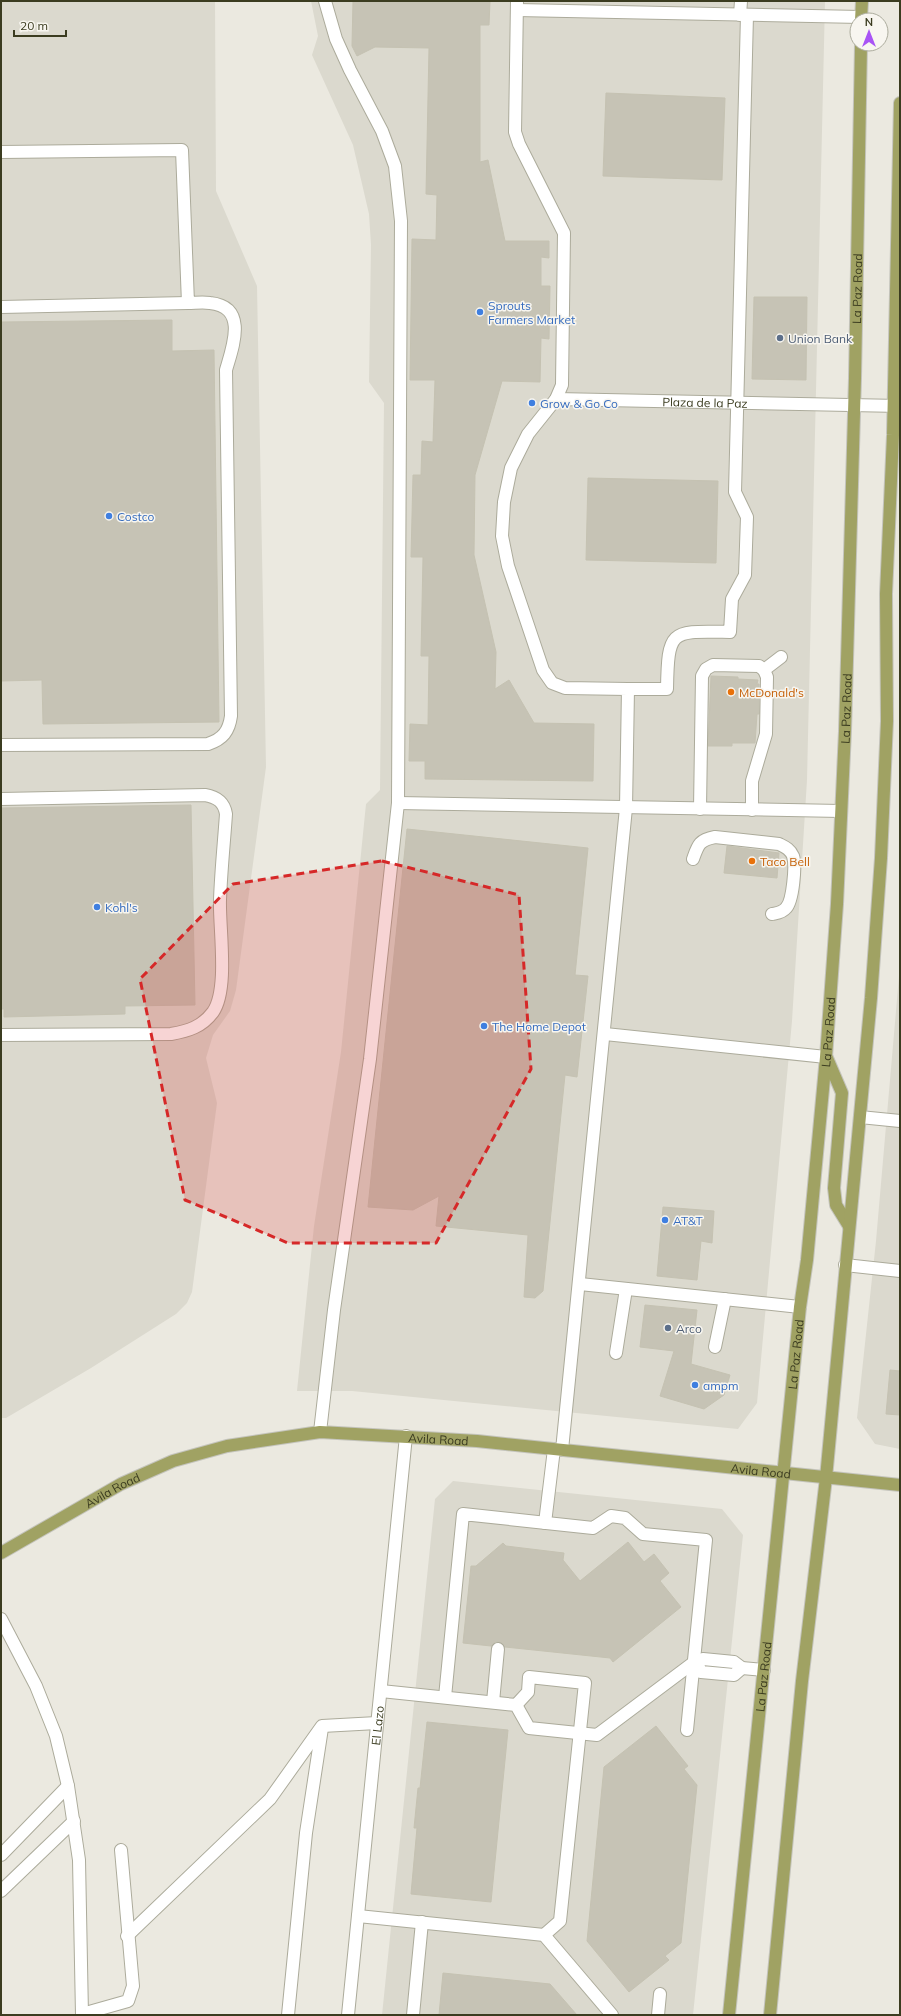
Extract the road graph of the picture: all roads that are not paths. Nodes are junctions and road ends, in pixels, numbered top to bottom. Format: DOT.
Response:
graph roads {
  1 [pos="325,1"];
  2 [pos="740,1"];
  3 [pos="862,1"];
  4 [pos="517,6"];
  5 [pos="861,12"];
  6 [pos="744,15"];
  7 [pos="849,19"];
  8 [pos="861,52"];
  9 [pos="900,103"];
  10 [pos="1,152"];
  11 [pos="188,303"];
  12 [pos="1,307"];
  13 [pos="556,399"];
  14 [pos="737,404"];
  15 [pos="854,406"];
  16 [pos="897,406"];
  17 [pos="781,657"];
  18 [pos="764,670"];
  19 [pos="628,690"];
  20 [pos="1,745"];
  21 [pos="1,799"];
  22 [pos="398,803"];
  23 [pos="626,808"];
  24 [pos="700,809"];
  25 [pos="752,810"];
  26 [pos="841,811"];
  27 [pos="693,859"];
  28 [pos="772,914"];
  29 [pos="605,1034"];
  30 [pos="1,1035"];
  31 [pos="826,1057"];
  32 [pos="860,1118"];
  33 [pos="900,1121"];
  34 [pos="849,1226"];
  35 [pos="845,1265"];
  36 [pos="900,1271"];
  37 [pos="580,1284"];
  38 [pos="626,1289"];
  39 [pos="725,1299"];
  40 [pos="800,1307"];
  41 [pos="715,1347"];
  42 [pos="616,1353"];
  43 [pos="320,1432"];
  44 [pos="406,1436"];
  45 [pos="558,1449"];
  46 [pos="785,1474"];
  47 [pos="826,1478"];
  48 [pos="900,1485"];
  49 [pos="545,1523"];
  50 [pos="1,1553"];
  51 [pos="1,1619"];
  52 [pos="498,1649"];
  53 [pos="695,1663"];
  54 [pos="764,1670"];
  55 [pos="381,1691"];
  56 [pos="445,1697"];
  57 [pos="493,1702"];
  58 [pos="516,1705"];
  59 [pos="378,1723"];
  60 [pos="322,1726"];
  61 [pos="687,1730"];
  62 [pos="579,1733"];
  63 [pos="68,1786"];
  64 [pos="74,1821"];
  65 [pos="121,1850"];
  66 [pos="1,1855"];
  67 [pos="1,1891"];
  68 [pos="358,1916"];
  69 [pos="422,1922"];
  70 [pos="544,1935"];
  71 [pos="128,1936"];
  72 [pos="660,1994"];
  73 [pos="82,2015"];
  74 [pos="288,2015"];
  75 [pos="348,2015"];
  76 [pos="413,2015"];
  77 [pos="612,2015"];
  78 [pos="658,2015"];
  79 [pos="729,2015"];
  80 [pos="770,2015"];
  1 -- 22 [label="street"];
  2 -- 6 [label="street"];
  3 -- 5 [label="main road"];
  4 -- 6 [label="street"];
  4 -- 13 [label="street"];
  6 -- 7 [label="street"];
  6 -- 14 [label="street"];
  8 -- 15 [label="main road, La Paz Road"];
  9 -- 16 [label="main road"];
  10 -- 11 [label="street"];
  11 -- 12 [label="street"];
  11 -- 20 [label="street"];
  13 -- 14 [label="street, Plaza de la Paz"];
  13 -- 19 [label="street"];
  14 -- 15 [label="street, Plaza de la Paz"];
  14 -- 19 [label="street"];
  15 -- 16 [label="street, Plaza de la Paz"];
  15 -- 26 [label="main road, La Paz Road"];
  16 -- 32 [label="main road"];
  17 -- 18 [label="street"];
  18 -- 24 [label="street"];
  18 -- 25 [label="street"];
  19 -- 23 [label="street"];
  21 -- 30 [label="street"];
  22 -- 23 [label="street"];
  22 -- 43 [label="street"];
  23 -- 24 [label="street"];
  23 -- 29 [label="street"];
  24 -- 25 [label="street"];
  25 -- 26 [label="street"];
  26 -- 31 [label="main road, La Paz Road"];
  27 -- 28 [label="street"];
  29 -- 31 [label="street"];
  29 -- 37 [label="street"];
  31 -- 34 [label="main road"];
  31 -- 40 [label="main road, La Paz Road"];
  32 -- 33 [label="street"];
  32 -- 34 [label="main road"];
  34 -- 35 [label="main road"];
  35 -- 36 [label="street"];
  35 -- 47 [label="main road"];
  37 -- 38 [label="street"];
  37 -- 45 [label="street"];
  38 -- 39 [label="street"];
  38 -- 42 [label="street"];
  39 -- 40 [label="street"];
  39 -- 41 [label="street"];
  40 -- 46 [label="main road, La Paz Road"];
  43 -- 44 [label="main road, Avila Road"];
  43 -- 50 [label="main road, Avila Road"];
  44 -- 45 [label="main road, Avila Road"];
  44 -- 55 [label="street, El Lazo"];
  45 -- 46 [label="main road, Avila Road"];
  45 -- 49 [label="street"];
  46 -- 47 [label="main road, Avila Road"];
  46 -- 54 [label="main road, La Paz Road"];
  47 -- 48 [label="main road, Avila Road"];
  47 -- 80 [label="main road"];
  49 -- 53 [label="street"];
  49 -- 56 [label="street"];
  51 -- 63 [label="street"];
  52 -- 57 [label="street"];
  53 -- 54 [label="street"];
  53 -- 61 [label="street"];
  53 -- 62 [label="street"];
  54 -- 79 [label="main road, La Paz Road"];
  55 -- 56 [label="street"];
  55 -- 59 [label="street, El Lazo"];
  56 -- 57 [label="street"];
  57 -- 58 [label="street"];
  58 -- 62 [label="street"];
  58 -- 62 [label="street"];
  59 -- 60 [label="street"];
  59 -- 68 [label="street, El Lazo"];
  60 -- 71 [label="street"];
  60 -- 74 [label="street"];
  62 -- 70 [label="street"];
  63 -- 64 [label="street"];
  63 -- 66 [label="street"];
  64 -- 67 [label="street"];
  64 -- 73 [label="street"];
  65 -- 71 [label="street"];
  68 -- 69 [label="street"];
  68 -- 75 [label="street, El Lazo"];
  69 -- 70 [label="street"];
  69 -- 76 [label="street"];
  70 -- 77 [label="street"];
  71 -- 73 [label="street"];
  72 -- 78 [label="street"];
}
